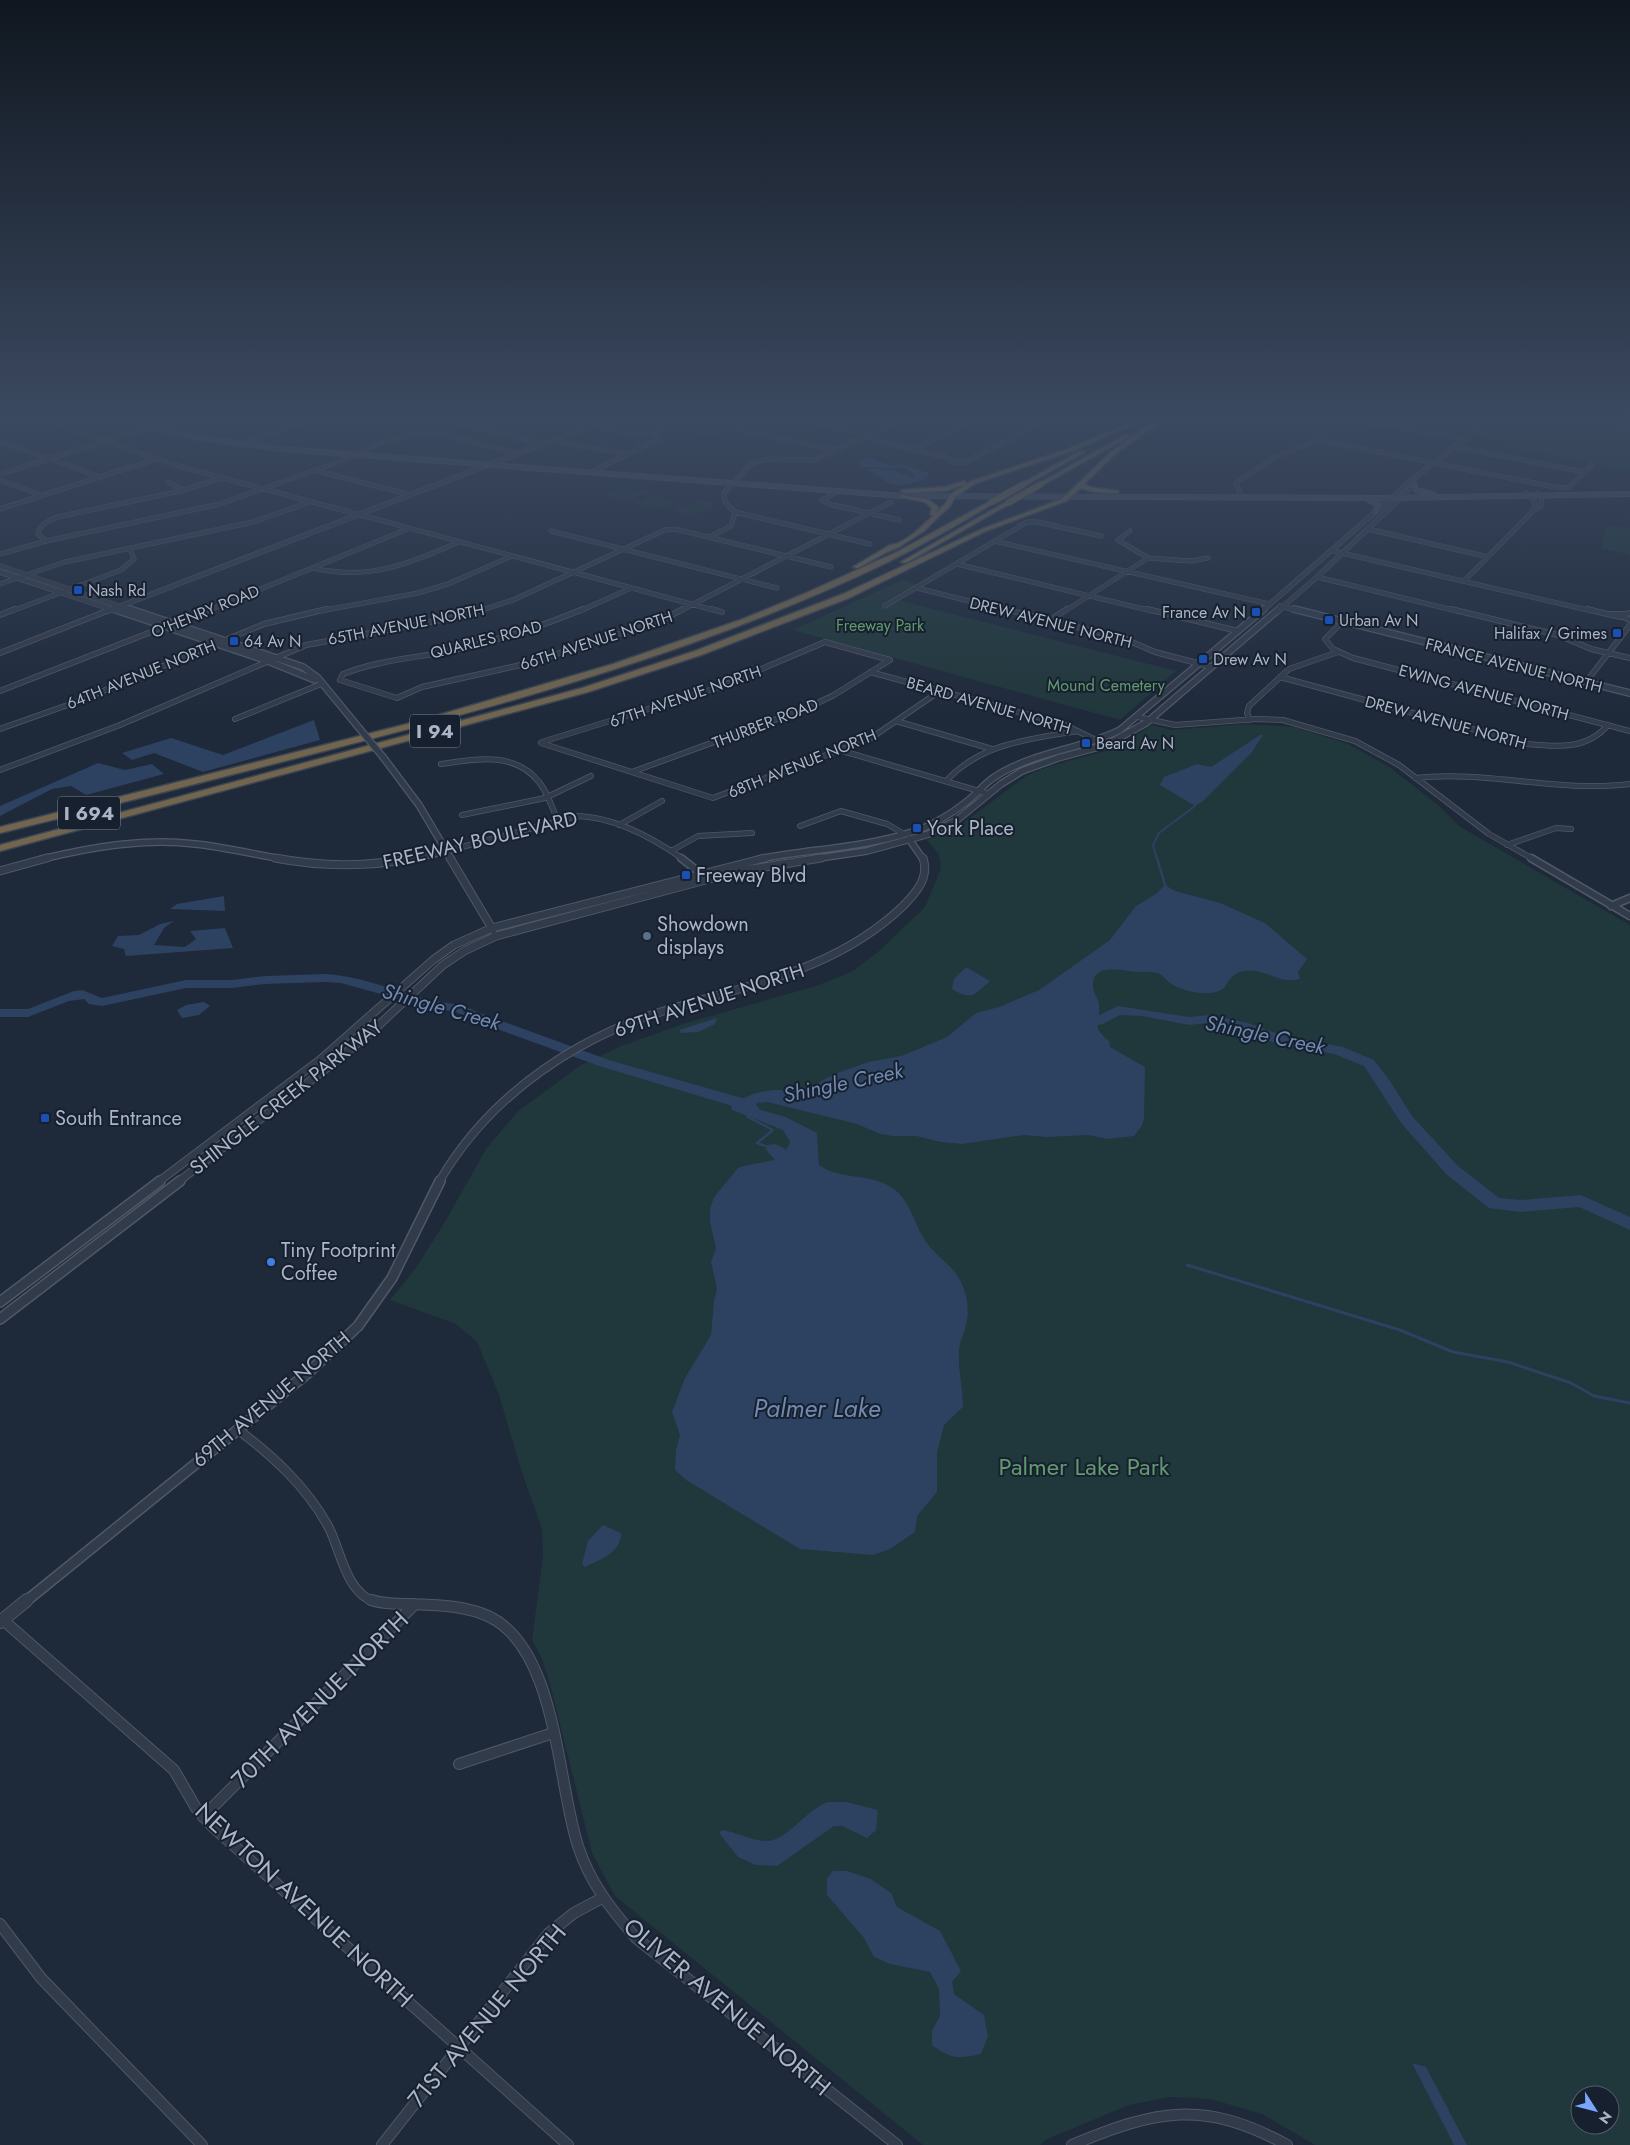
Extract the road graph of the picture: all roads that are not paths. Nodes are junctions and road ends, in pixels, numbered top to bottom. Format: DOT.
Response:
graph roads {
  1 [pos="55,518"];
  2 [pos="157,518"];
  3 [pos="261,518"];
  4 [pos="352,518"];
  5 [pos="372,518"];
  6 [pos="733,518"];
  7 [pos="761,518"];
  8 [pos="859,518"];
  9 [pos="891,518"];
  10 [pos="928,518"];
  11 [pos="934,518"];
  12 [pos="962,518"];
  13 [pos="981,518"];
  14 [pos="1017,518"];
  15 [pos="1368,518"];
  16 [pos="1378,518"];
  17 [pos="1526,518"];
  18 [pos="899,520"];
  19 [pos="410,528"];
  20 [pos="1368,529"];
  21 [pos="551,531"];
  22 [pos="1130,531"];
  23 [pos="829,534"];
  24 [pos="1101,536"];
  25 [pos="709,537"];
  26 [pos="46,541"];
  27 [pos="994,541"];
  28 [pos="459,542"];
  29 [pos="870,544"];
  30 [pos="130,548"];
  31 [pos="623,549"];
  32 [pos="886,550"];
  33 [pos="1333,551"];
  34 [pos="1342,553"];
  35 [pos="0,554"];
  36 [pos="512,556"];
  37 [pos="787,556"];
  38 [pos="1488,557"];
  39 [pos="1148,558"];
  40 [pos="1208,558"];
  41 [pos="957,564"];
  42 [pos="0,566"];
  43 [pos="831,567"];
  44 [pos="313,568"];
  45 [pos="1124,571"];
  46 [pos="0,572"];
  47 [pos="574,572"];
  48 [pos="26,574"];
  49 [pos="1317,577"];
  50 [pos="18,578"];
  51 [pos="742,580"];
  52 [pos="1464,581"];
  53 [pos="0,584"];
  54 [pos="631,588"];
  55 [pos="777,588"];
  56 [pos="916,588"];
  57 [pos="71,589"];
  58 [pos="62,593"];
  59 [pos="1089,595"];
  60 [pos="1269,604"];
  61 [pos="694,605"];
  62 [pos="122,606"];
  63 [pos="885,606"];
  64 [pos="1282,607"];
  65 [pos="113,610"];
  66 [pos="722,612"];
  67 [pos="1630,613"];
  68 [pos="763,614"];
  69 [pos="1621,615"];
  70 [pos="0,616"];
  71 [pos="1050,620"];
  72 [pos="1628,620"];
  73 [pos="1342,622"];
  74 [pos="174,624"];
  75 [pos="771,625"];
  76 [pos="1630,625"];
  77 [pos="166,627"];
  78 [pos="1238,631"];
  79 [pos="224,640"];
  80 [pos="825,642"];
  81 [pos="216,644"];
  82 [pos="1338,652"];
  83 [pos="0,653"];
  84 [pos="1608,653"];
  85 [pos="277,657"];
  86 [pos="1630,658"];
  87 [pos="890,660"];
  88 [pos="268,661"];
  89 [pos="1200,664"];
  90 [pos="1212,667"];
  91 [pos="870,672"];
  92 [pos="1280,677"];
  93 [pos="340,680"];
  94 [pos="1586,682"];
  95 [pos="321,684"];
  96 [pos="0,691"];
  97 [pos="940,691"];
  98 [pos="1630,694"];
  99 [pos="1138,717"];
  100 [pos="235,720"];
  101 [pos="1148,720"];
  102 [pos="1250,720"];
  103 [pos="896,721"];
  104 [pos="1608,725"];
  105 [pos="0,730"];
  106 [pos="1079,731"];
  107 [pos="1630,731"];
  108 [pos="1098,741"];
  109 [pos="1106,745"];
  110 [pos="992,749"];
  111 [pos="839,750"];
  112 [pos="441,764"];
  113 [pos="0,770"];
  114 [pos="632,772"];
  115 [pos="591,776"];
  116 [pos="1415,778"];
  117 [pos="946,782"];
  118 [pos="1630,784"];
  119 [pos="177,786"];
  120 [pos="978,791"];
  121 [pos="989,794"];
  122 [pos="548,798"];
  123 [pos="662,801"];
  124 [pos="462,815"];
  125 [pos="558,821"];
  126 [pos="619,825"];
  127 [pos="800,826"];
  128 [pos="1571,829"];
  129 [pos="0,830"];
  130 [pos="752,833"];
  131 [pos="904,834"];
  132 [pos="0,837"];
  133 [pos="911,841"];
  134 [pos="1508,845"];
  135 [pos="0,850"];
  136 [pos="446,851"];
  137 [pos="671,851"];
  138 [pos="0,871"];
  139 [pos="701,873"];
  140 [pos="707,879"];
  141 [pos="1630,898"];
  142 [pos="1611,906"];
  143 [pos="1630,916"];
  144 [pos="492,928"];
  145 [pos="496,936"];
  146 [pos="0,1302"];
  147 [pos="0,1319"];
  148 [pos="237,1429"];
  149 [pos="415,1604"];
  150 [pos="1,1621"];
  151 [pos="552,1733"];
  152 [pos="459,1764"];
  153 [pos="203,1817"];
  154 [pos="602,1898"];
  155 [pos="0,1924"];
  156 [pos="458,2047"];
  157 [pos="202,2145"];
  158 [pos="382,2145"];
  159 [pos="568,2145"];
  160 [pos="897,2145"];
  161 [pos="1072,2145"];
  162 [pos="1287,2145"];
  1 -- 26 [label="street"];
  2 -- 26 [label="street"];
  3 -- 30 [label="street"];
  4 -- 62 [label="street"];
  5 -- 19 [label="street"];
  6 -- 25 [label="street"];
  7 -- 23 [label="street"];
  8 -- 23 [label="street, 66TH AVENUE NORTH"];
  9 -- 18 [label="street"];
  10 -- 32 [label="highway"];
  11 -- 32 [label="highway"];
  12 -- 68 [label="highway, I 94, bridge"];
  13 -- 75 [label="highway, I 94, bridge"];
  14 -- 75 [label="highway"];
  15 -- 33 [label="street"];
  16 -- 20 [label="street"];
  17 -- 38 [label="street"];
  19 -- 28 [label="street"];
  19 -- 44 [label="street, O'HENRY ROAD"];
  20 -- 34 [label="street"];
  20 -- 38 [label="street"];
  21 -- 31 [label="street"];
  22 -- 39 [label="street"];
  23 -- 29 [label="street"];
  23 -- 37 [label="street, 66TH AVENUE NORTH"];
  24 -- 27 [label="street"];
  25 -- 31 [label="street, 65TH AVENUE NORTH"];
  25 -- 37 [label="street"];
  26 -- 35 [label="street"];
  27 -- 41 [label="street"];
  27 -- 45 [label="street"];
  28 -- 36 [label="street"];
  28 -- 44 [label="street"];
  30 -- 48 [label="street"];
  30 -- 57 [label="street"];
  31 -- 47 [label="street, 65TH AVENUE NORTH"];
  31 -- 51 [label="street"];
  32 -- 68 [label="highway"];
  33 -- 34 [label="street"];
  33 -- 60 [label="street"];
  34 -- 49 [label="street"];
  34 -- 52 [label="street"];
  36 -- 47 [label="street"];
  36 -- 79 [label="street, 64TH AVENUE NORTH"];
  37 -- 43 [label="street"];
  37 -- 51 [label="street, 66TH AVENUE NORTH"];
  38 -- 52 [label="street"];
  39 -- 40 [label="street"];
  39 -- 45 [label="street"];
  41 -- 56 [label="street"];
  41 -- 59 [label="street"];
  42 -- 48 [label="street"];
  44 -- 74 [label="street, O'HENRY ROAD"];
  45 -- 59 [label="street"];
  45 -- 60 [label="street"];
  46 -- 50 [label="street"];
  47 -- 54 [label="street"];
  47 -- 85 [label="street, 65TH AVENUE NORTH"];
  48 -- 50 [label="street"];
  48 -- 57 [label="street"];
  49 -- 64 [label="street"];
  49 -- 84 [label="street"];
  50 -- 53 [label="street"];
  50 -- 58 [label="street"];
  51 -- 55 [label="street"];
  51 -- 61 [label="street, 66TH AVENUE NORTH"];
  52 -- 69 [label="street"];
  54 -- 61 [label="street"];
  54 -- 93 [label="street, QUARLES ROAD"];
  56 -- 63 [label="street"];
  56 -- 71 [label="street, DREW AVENUE NORTH"];
  57 -- 58 [label="street"];
  57 -- 62 [label="street"];
  58 -- 65 [label="street"];
  58 -- 70 [label="street"];
  59 -- 71 [label="street"];
  59 -- 78 [label="street"];
  60 -- 64 [label="street, FRANCE AVENUE NORTH"];
  60 -- 78 [label="street"];
  61 -- 66 [label="street"];
  61 -- 93 [label="street, 66TH AVENUE NORTH"];
  62 -- 65 [label="street"];
  62 -- 74 [label="street"];
  64 -- 73 [label="street, FRANCE AVENUE NORTH"];
  64 -- 90 [label="street"];
  65 -- 77 [label="street"];
  65 -- 83 [label="street"];
  67 -- 69 [label="street"];
  68 -- 119 [label="highway, I 94"];
  69 -- 72 [label="street"];
  71 -- 89 [label="street, DREW AVENUE NORTH"];
  72 -- 76 [label="street"];
  73 -- 82 [label="street"];
  73 -- 94 [label="street, FRANCE AVENUE NORTH"];
  74 -- 77 [label="street, O'HENRY ROAD"];
  74 -- 79 [label="street"];
  75 -- 135 [label="highway, I 94"];
  76 -- 84 [label="street"];
  77 -- 81 [label="street"];
  77 -- 96 [label="street, O'HENRY ROAD"];
  78 -- 89 [label="street"];
  79 -- 81 [label="street, 64TH AVENUE NORTH"];
  79 -- 85 [label="street"];
  80 -- 87 [label="street, BEARD AVENUE NORTH"];
  80 -- 114 [label="street, 67TH AVENUE NORTH"];
  81 -- 88 [label="street"];
  81 -- 105 [label="street, 64TH AVENUE NORTH"];
  82 -- 92 [label="street"];
  82 -- 104 [label="street, EWING AVENUE NORTH"];
  84 -- 86 [label="street"];
  84 -- 94 [label="street"];
  85 -- 88 [label="street, 65TH AVENUE NORTH"];
  85 -- 95 [label="street"];
  87 -- 91 [label="street, THURBER ROAD"];
  88 -- 95 [label="street"];
  88 -- 113 [label="street, 65TH AVENUE NORTH"];
  89 -- 90 [label="street, DREW AVENUE NORTH"];
  89 -- 99 [label="street"];
  90 -- 101 [label="street"];
  91 -- 97 [label="street, BEARD AVENUE NORTH"];
  91 -- 114 [label="street, THURBER ROAD"];
  92 -- 102 [label="street"];
  92 -- 104 [label="street, DREW AVENUE NORTH"];
  94 -- 98 [label="street, FRANCE AVENUE NORTH"];
  95 -- 100 [label="street"];
  95 -- 136 [label="street, bridge"];
  97 -- 103 [label="street, 68TH AVENUE NORTH"];
  97 -- 106 [label="street, BEARD AVENUE NORTH"];
  99 -- 101 [label="street"];
  99 -- 108 [label="street, SHINGLE CREEK PARKWAY"];
  101 -- 102 [label="street"];
  101 -- 109 [label="street, SHINGLE CREEK PARKWAY"];
  102 -- 116 [label="street"];
  103 -- 110 [label="street"];
  103 -- 111 [label="street, 68TH AVENUE NORTH"];
  104 -- 107 [label="street, EWING AVENUE NORTH"];
  106 -- 108 [label="street, BEARD AVENUE NORTH"];
  106 -- 110 [label="street"];
  108 -- 109 [label="street, BEARD AVENUE NORTH"];
  108 -- 120 [label="street, SHINGLE CREEK PARKWAY"];
  109 -- 121 [label="street, SHINGLE CREEK PARKWAY"];
  110 -- 117 [label="street"];
  111 -- 114 [label="street, 68TH AVENUE NORTH"];
  111 -- 117 [label="street"];
  112 -- 122 [label="street"];
  115 -- 122 [label="street"];
  116 -- 118 [label="street"];
  116 -- 134 [label="street"];
  117 -- 120 [label="street"];
  119 -- 129 [label="highway, I 94"];
  119 -- 132 [label="highway, I 694"];
  120 -- 121 [label="street"];
  120 -- 131 [label="street, SHINGLE CREEK PARKWAY"];
  121 -- 133 [label="street, SHINGLE CREEK PARKWAY"];
  122 -- 124 [label="street"];
  122 -- 125 [label="street"];
  123 -- 126 [label="street"];
  125 -- 126 [label="street, FREEWAY BOULEVARD"];
  125 -- 136 [label="street, FREEWAY BOULEVARD"];
  126 -- 137 [label="street, FREEWAY BOULEVARD"];
  127 -- 131 [label="street"];
  128 -- 134 [label="street"];
  130 -- 137 [label="street"];
  131 -- 133 [label="street, 69TH AVENUE NORTH"];
  131 -- 139 [label="street, SHINGLE CREEK PARKWAY"];
  133 -- 140 [label="street, SHINGLE CREEK PARKWAY"];
  133 -- 148 [label="street, 69TH AVENUE NORTH"];
  134 -- 142 [label="street"];
  136 -- 138 [label="street, FREEWAY BOULEVARD"];
  136 -- 144 [label="street"];
  137 -- 139 [label="street, FREEWAY BOULEVARD"];
  139 -- 140 [label="street, FREEWAY BOULEVARD"];
  139 -- 144 [label="street, SHINGLE CREEK PARKWAY"];
  140 -- 145 [label="street, SHINGLE CREEK PARKWAY"];
  141 -- 142 [label="street"];
  142 -- 143 [label="street"];
  144 -- 145 [label="street"];
  144 -- 146 [label="street, SHINGLE CREEK PARKWAY"];
  145 -- 147 [label="street, SHINGLE CREEK PARKWAY"];
  148 -- 149 [label="street, OLIVER AVENUE NORTH"];
  148 -- 150 [label="street, 69TH AVENUE NORTH"];
  149 -- 151 [label="street, OLIVER AVENUE NORTH"];
  149 -- 153 [label="street, 70TH AVENUE NORTH"];
  150 -- 153 [label="street, NEWTON AVENUE NORTH"];
  151 -- 152 [label="street"];
  151 -- 154 [label="street, OLIVER AVENUE NORTH"];
  153 -- 156 [label="street, NEWTON AVENUE NORTH"];
  154 -- 156 [label="street, 71ST AVENUE NORTH"];
  154 -- 160 [label="street, OLIVER AVENUE NORTH"];
  155 -- 157 [label="street"];
  156 -- 158 [label="street, 71ST AVENUE NORTH"];
  156 -- 159 [label="street, NEWTON AVENUE NORTH"];
  161 -- 162 [label="street"];
}
